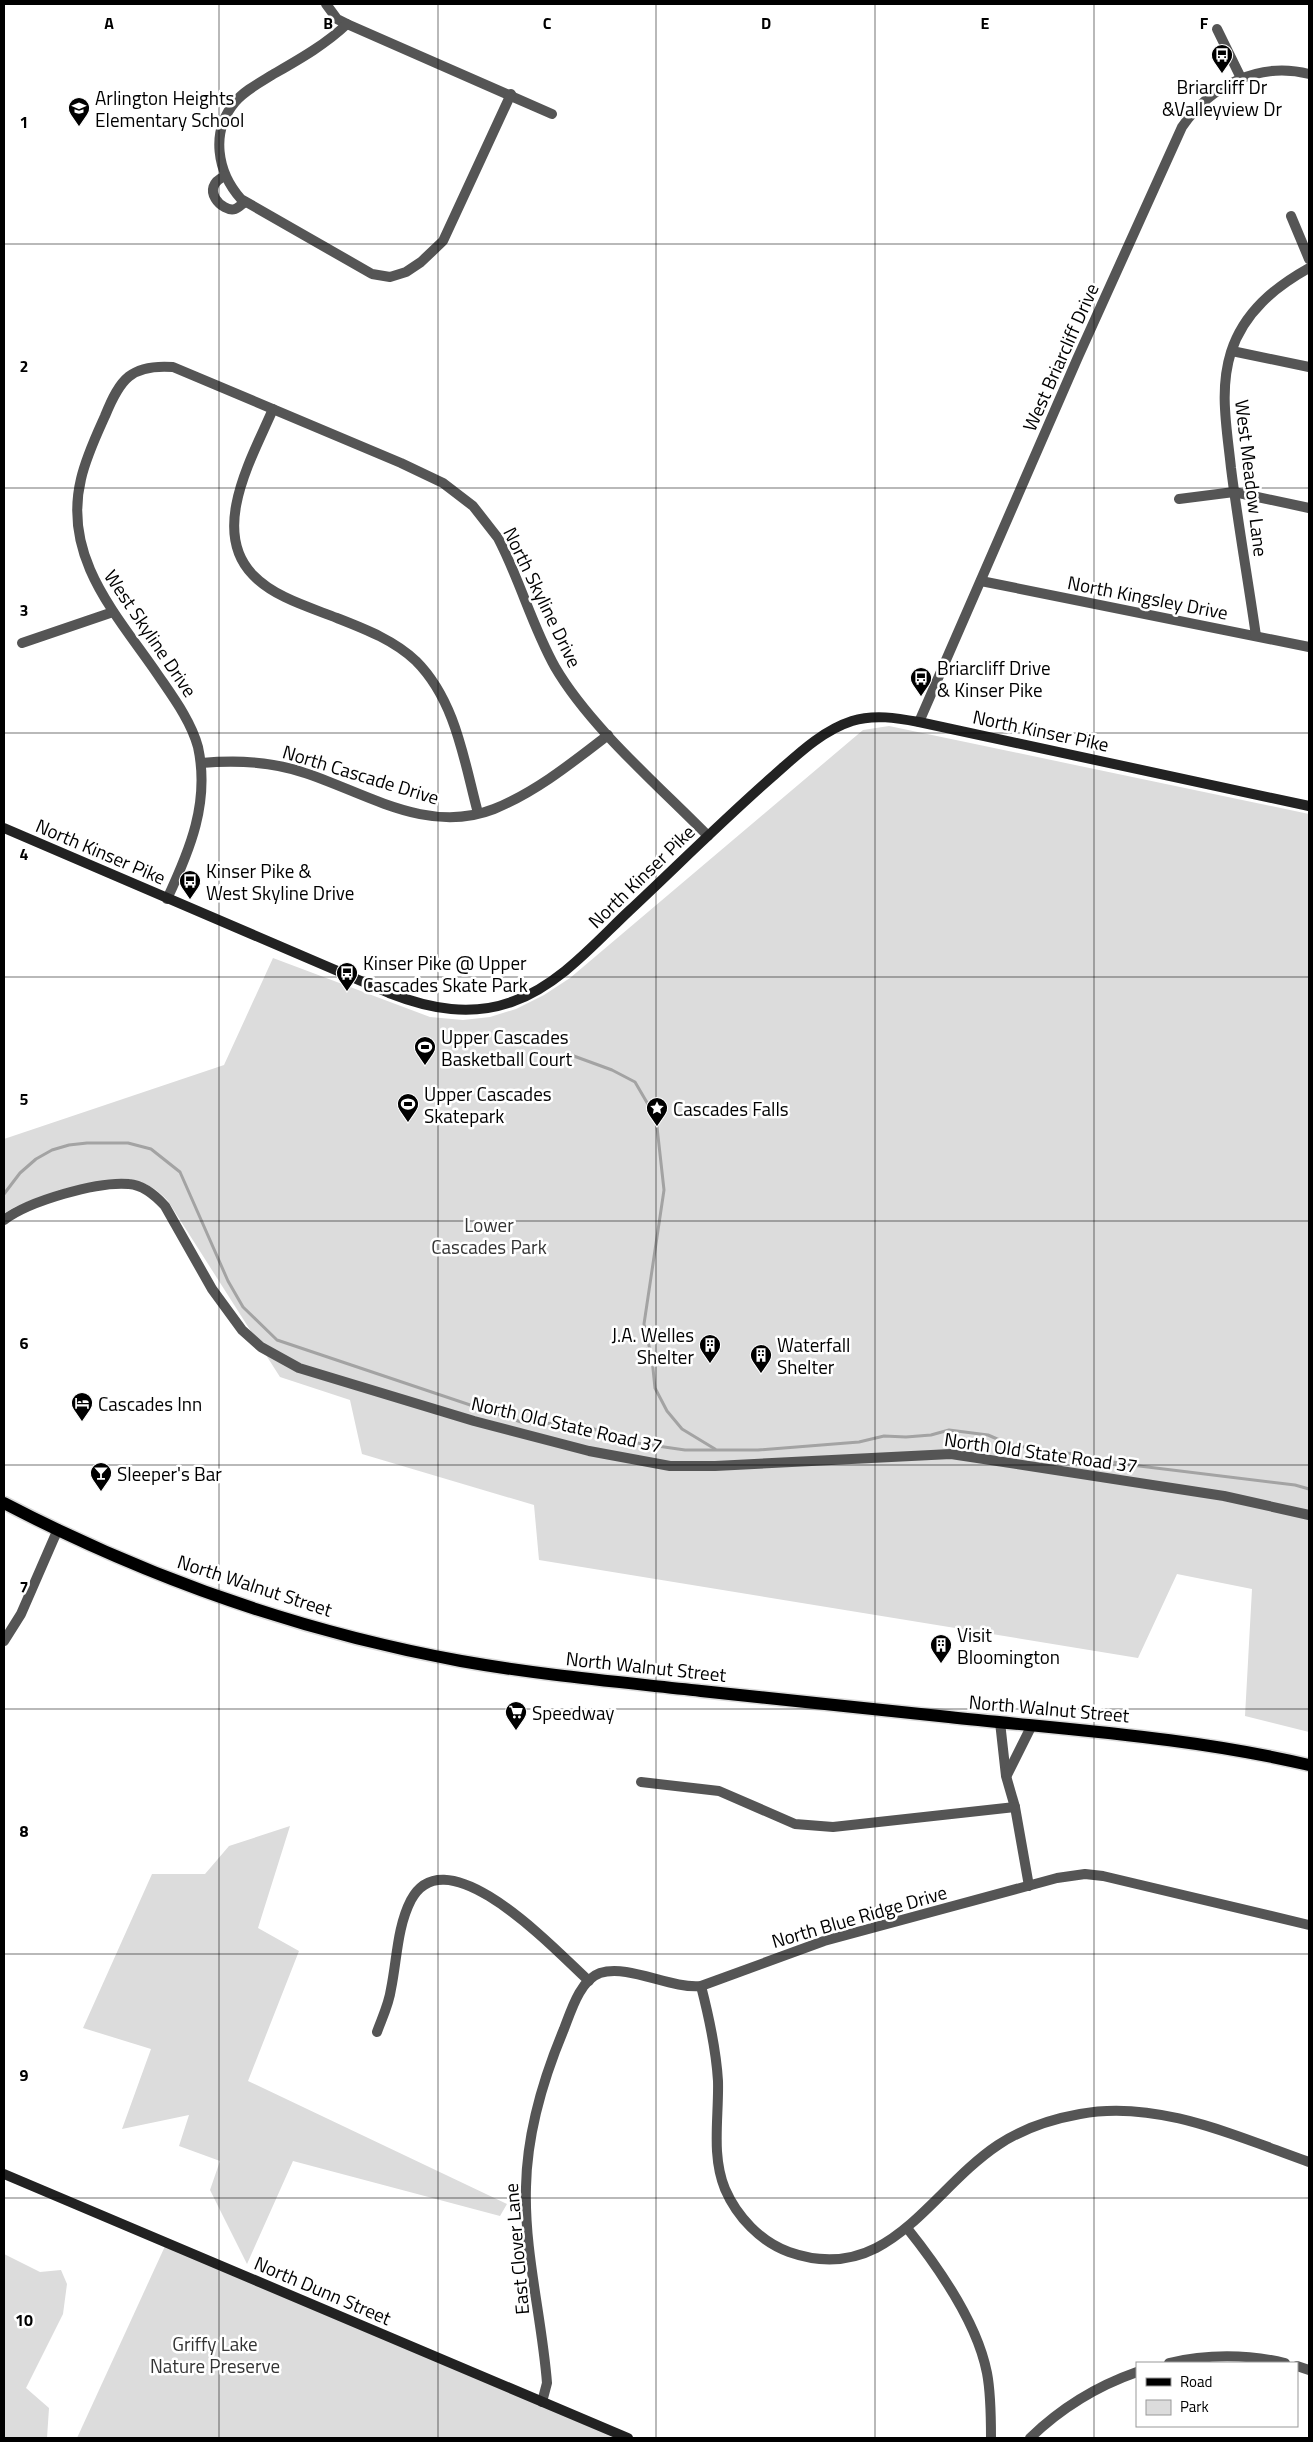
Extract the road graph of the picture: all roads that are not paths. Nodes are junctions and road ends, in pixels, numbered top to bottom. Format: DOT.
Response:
graph roads {
  1 [pos="326,4"];
  2 [pos="347,24"];
  3 [pos="1217,29"];
  4 [pos="1309,74"];
  5 [pos="1240,78"];
  6 [pos="511,94"];
  7 [pos="552,114"];
  8 [pos="225,176"];
  9 [pos="245,202"];
  10 [pos="1291,216"];
  11 [pos="1309,259"];
  12 [pos="1309,268"];
  13 [pos="1232,351"];
  14 [pos="1309,367"];
  15 [pos="142,368"];
  16 [pos="273,409"];
  17 [pos="1234,492"];
  18 [pos="1179,499"];
  19 [pos="1309,508"];
  20 [pos="981,581"];
  21 [pos="114,612"];
  22 [pos="1256,636"];
  23 [pos="22,643"];
  24 [pos="1309,647"];
  25 [pos="919,722"];
  26 [pos="608,735"];
  27 [pos="201,763"];
  28 [pos="1309,806"];
  29 [pos="478,813"];
  30 [pos="4,828"];
  31 [pos="708,836"];
  32 [pos="167,899"];
  33 [pos="4,1220"];
  34 [pos="4,1503"];
  35 [pos="1309,1515"];
  36 [pos="58,1529"];
  37 [pos="4,1641"];
  38 [pos="1000,1722"];
  39 [pos="1032,1725"];
  40 [pos="1309,1765"];
  41 [pos="1006,1776"];
  42 [pos="641,1782"];
  43 [pos="1015,1807"];
  44 [pos="1029,1886"];
  45 [pos="1309,1925"];
  46 [pos="588,1981"];
  47 [pos="701,1986"];
  48 [pos="377,2032"];
  49 [pos="1309,2162"];
  50 [pos="4,2174"];
  51 [pos="907,2228"];
  52 [pos="1176,2362"];
  53 [pos="1278,2362"];
  54 [pos="1136,2372"];
  55 [pos="542,2402"];
  56 [pos="628,2438"];
  57 [pos="991,2438"];
  58 [pos="1030,2438"];
  1 -- 2 [label="street"];
  2 -- 6 [label="street"];
  2 -- 8 [label="street"];
  3 -- 5 [label="street"];
  4 -- 5 [label="street, West Briarcliff Drive"];
  5 -- 20 [label="street, West Briarcliff Drive"];
  6 -- 7 [label="street"];
  6 -- 9 [label="street"];
  8 -- 9 [label="street"];
  8 -- 9 [label="street"];
  10 -- 11 [label="street"];
  12 -- 13 [label="street, West Meadow Lane"];
  13 -- 14 [label="street"];
  13 -- 17 [label="street, West Meadow Lane"];
  15 -- 16 [label="street, North Skyline Drive"];
  15 -- 21 [label="street, West Skyline Drive"];
  16 -- 26 [label="street, North Skyline Drive"];
  16 -- 29 [label="street"];
  17 -- 18 [label="street"];
  17 -- 19 [label="street"];
  17 -- 22 [label="street, West Meadow Lane"];
  20 -- 22 [label="street, North Kingsley Drive"];
  20 -- 25 [label="street, West Briarcliff Drive"];
  21 -- 23 [label="street"];
  21 -- 27 [label="street, West Skyline Drive"];
  22 -- 24 [label="street, North Kingsley Drive"];
  25 -- 28 [label="street, North Kinser Pike"];
  25 -- 31 [label="street, North Kinser Pike"];
  26 -- 29 [label="street, North Cascade Drive"];
  26 -- 31 [label="street, North Skyline Drive"];
  27 -- 29 [label="street, North Cascade Drive"];
  27 -- 32 [label="street, West Skyline Drive"];
  30 -- 32 [label="street, North Kinser Pike"];
  31 -- 32 [label="street, North Kinser Pike"];
  33 -- 35 [label="street, North Old State Road 37"];
  34 -- 36 [label="main road, North Walnut Street"];
  36 -- 37 [label="street"];
  36 -- 38 [label="main road, North Walnut Street"];
  38 -- 39 [label="main road, North Walnut Street"];
  38 -- 41 [label="street"];
  39 -- 40 [label="main road, North Walnut Street"];
  39 -- 41 [label="street"];
  41 -- 43 [label="street"];
  42 -- 43 [label="street"];
  43 -- 44 [label="street"];
  44 -- 45 [label="street, North Blue Ridge Drive"];
  44 -- 47 [label="street, North Blue Ridge Drive"];
  46 -- 47 [label="street"];
  46 -- 48 [label="street"];
  46 -- 55 [label="street, East Clover Lane"];
  47 -- 51 [label="street"];
  49 -- 51 [label="street"];
  50 -- 55 [label="street, North Dunn Street"];
  51 -- 57 [label="street"];
  52 -- 53 [label="street"];
  54 -- 58 [label="street"];
  55 -- 56 [label="street, North Dunn Street"];
}
